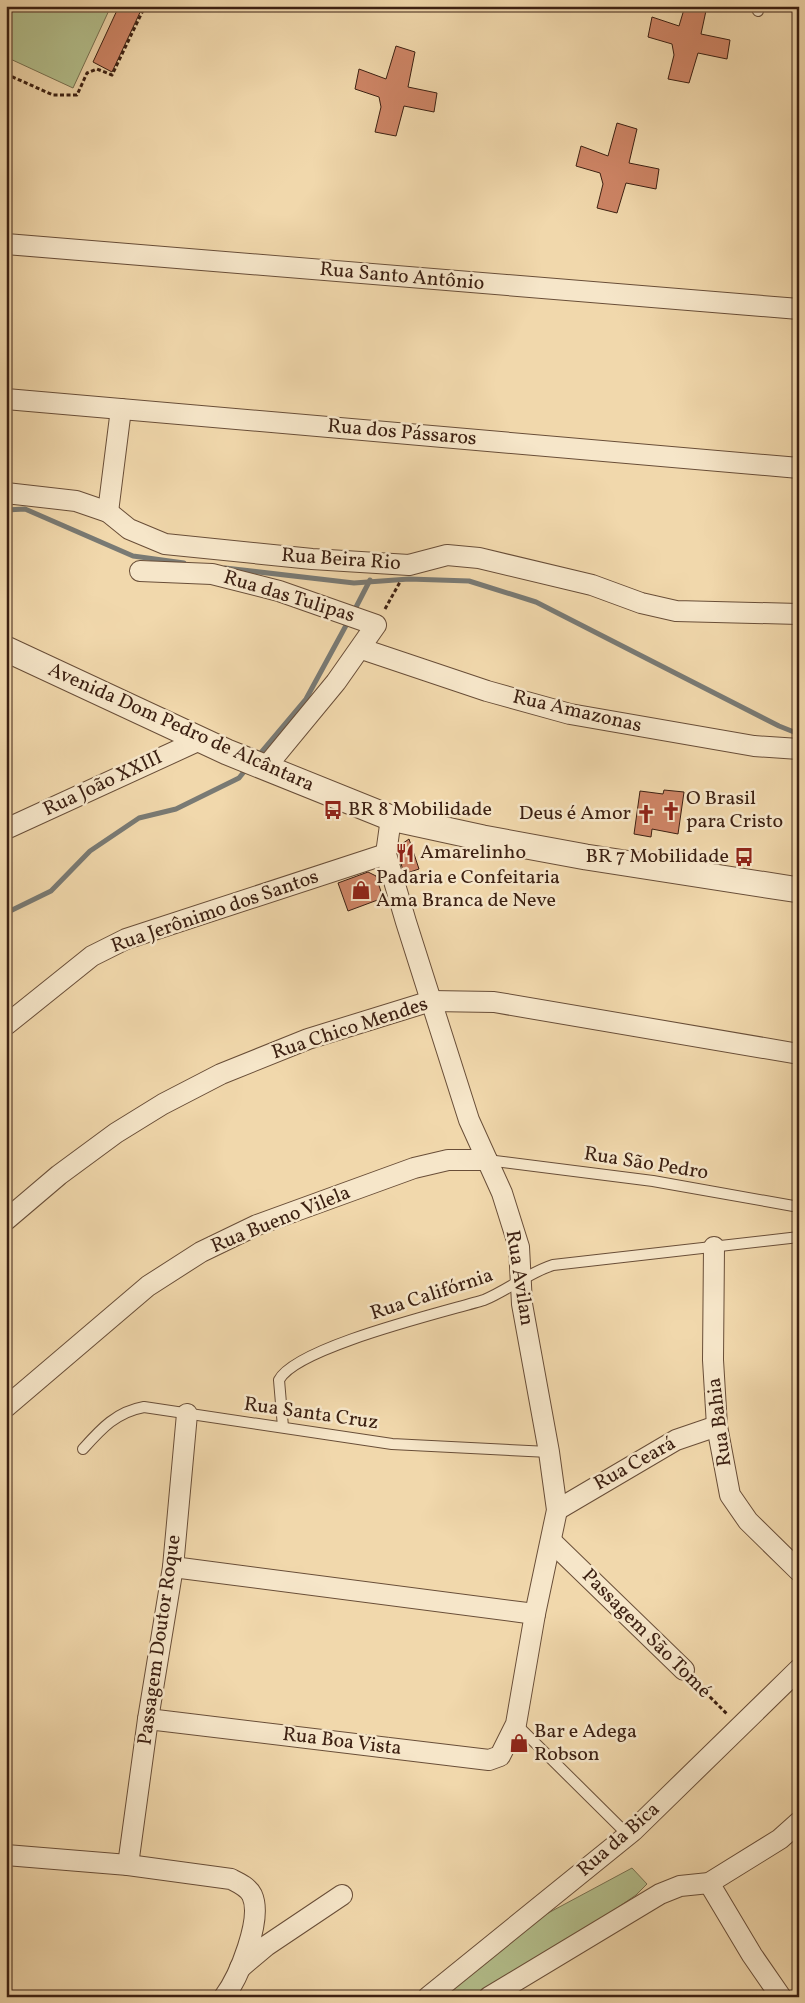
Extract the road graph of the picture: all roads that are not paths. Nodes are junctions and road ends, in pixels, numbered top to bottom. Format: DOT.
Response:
graph roads {
  1 [pos="6,244"];
  2 [pos="799,309"];
  3 [pos="6,399"];
  4 [pos="121,409"];
  5 [pos="799,468"];
  6 [pos="6,493"];
  7 [pos="108,512"];
  8 [pos="140,571"];
  9 [pos="799,614"];
  10 [pos="6,649"];
  11 [pos="362,649"];
  12 [pos="200,740"];
  13 [pos="799,748"];
  14 [pos="260,766"];
  15 [pos="391,818"];
  16 [pos="6,830"];
  17 [pos="386,854"];
  18 [pos="799,890"];
  19 [pos="431,1001"];
  20 [pos="6,1025"];
  21 [pos="799,1054"];
  22 [pos="486,1160"];
  23 [pos="799,1207"];
  24 [pos="6,1220"];
  25 [pos="799,1237"];
  26 [pos="714,1246"];
  27 [pos="520,1280"];
  28 [pos="6,1407"];
  29 [pos="187,1414"];
  30 [pos="717,1426"];
  31 [pos="283,1428"];
  32 [pos="83,1449"];
  33 [pos="550,1452"];
  34 [pos="557,1510"];
  35 [pos="552,1542"];
  36 [pos="173,1567"];
  37 [pos="799,1571"];
  38 [pos="535,1614"];
  39 [pos="799,1669"];
  40 [pos="684,1670"];
  41 [pos="148,1719"];
  42 [pos="516,1724"];
  43 [pos="799,1822"];
  44 [pos="628,1835"];
  45 [pos="6,1855"];
  46 [pos="128,1865"];
  47 [pos="709,1882"];
  48 [pos="342,1895"];
  49 [pos="238,1969"];
  50 [pos="224,1997"];
  51 [pos="428,1997"];
  52 [pos="489,1997"];
  53 [pos="781,1997"];
  1 -- 2 [label="street, Rua Santo Antônio"];
  3 -- 4 [label="street, Rua dos Pássaros"];
  4 -- 5 [label="street, Rua dos Pássaros"];
  4 -- 7 [label="street"];
  6 -- 7 [label="street, Rua Beira Rio"];
  7 -- 9 [label="street, Rua Beira Rio"];
  8 -- 11 [label="street, Rua das Tulipas"];
  10 -- 12 [label="street, Avenida Dom Pedro de Alcântara"];
  11 -- 13 [label="street, Rua Amazonas"];
  11 -- 14 [label="street"];
  12 -- 14 [label="street, Avenida Dom Pedro de Alcântara"];
  12 -- 16 [label="street, Rua João XXIII"];
  14 -- 15 [label="street, Avenida Dom Pedro de Alcântara"];
  15 -- 17 [label="street, Rua Avilan"];
  15 -- 18 [label="street, Avenida Dom Pedro de Alcântara"];
  17 -- 19 [label="street, Rua Avilan"];
  17 -- 20 [label="street, Rua Jerônimo dos Santos"];
  19 -- 21 [label="street, Rua Chico Mendes"];
  19 -- 22 [label="street, Rua Avilan"];
  19 -- 24 [label="street, Rua Chico Mendes"];
  22 -- 23 [label="lane, Rua São Pedro"];
  22 -- 27 [label="street, Rua Avilan"];
  22 -- 28 [label="street, Rua Bueno Vilela"];
  25 -- 26 [label="lane, Rua Califórnia"];
  26 -- 27 [label="lane, Rua Califórnia"];
  26 -- 30 [label="street, Rua Bahia"];
  27 -- 31 [label="lane, Rua Califórnia"];
  27 -- 33 [label="street, Rua Avilan"];
  29 -- 31 [label="lane, Rua Santa Cruz"];
  29 -- 32 [label="lane, Rua Santa Cruz"];
  29 -- 36 [label="street, Passagem Doutor Roque"];
  30 -- 34 [label="street, Rua Ceará"];
  30 -- 37 [label="street, Rua Bahia"];
  31 -- 33 [label="lane, Rua Santa Cruz"];
  33 -- 34 [label="street, Rua Avilan"];
  34 -- 35 [label="street, Rua Avilan"];
  35 -- 38 [label="street, Rua Avilan"];
  35 -- 40 [label="street, Passagem São Tomé"];
  36 -- 38 [label="street"];
  36 -- 41 [label="street, Passagem Doutor Roque"];
  38 -- 42 [label="street, Rua Avilan"];
  39 -- 44 [label="street, Rua da Bica"];
  41 -- 42 [label="street, Rua Boa Vista"];
  41 -- 46 [label="street, Passagem Doutor Roque"];
  42 -- 44 [label="lane"];
  43 -- 47 [label="street"];
  44 -- 51 [label="street, Rua da Bica"];
  45 -- 46 [label="street"];
  46 -- 49 [label="street"];
  47 -- 52 [label="street"];
  47 -- 53 [label="street"];
  48 -- 49 [label="street"];
  49 -- 50 [label="street"];
}
